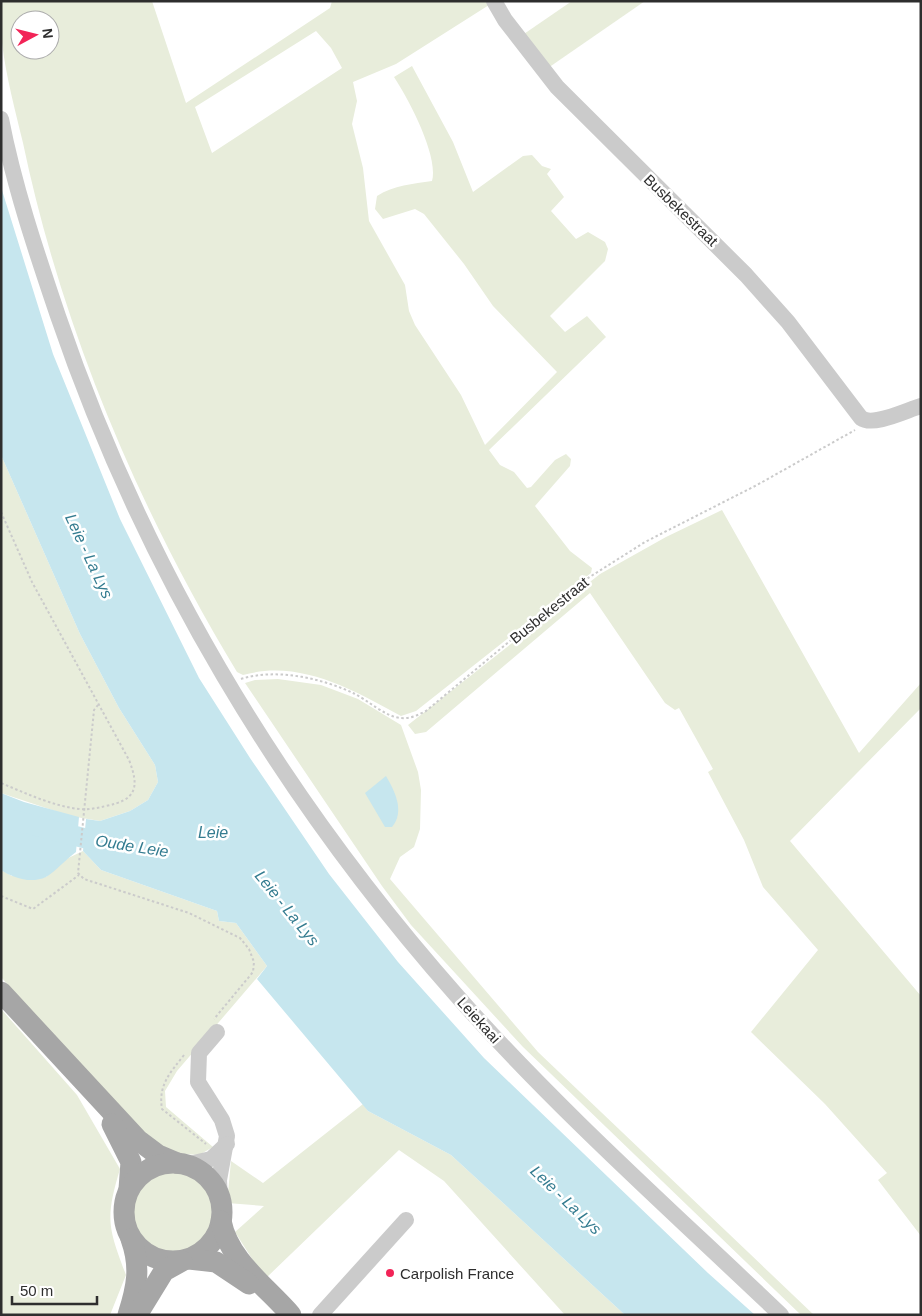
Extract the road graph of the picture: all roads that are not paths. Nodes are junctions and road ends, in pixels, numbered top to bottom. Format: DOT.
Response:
graph roads {
  1 [pos="494,1"];
  2 [pos="1,120"];
  3 [pos="921,406"];
  4 [pos="1,992"];
  5 [pos="215,1026"];
  6 [pos="88,1086"];
  7 [pos="222,1148"];
  8 [pos="182,1164"];
  9 [pos="129,1189"];
  10 [pos="220,1200"];
  11 [pos="406,1220"];
  12 [pos="221,1221"];
  13 [pos="131,1239"];
  14 [pos="186,1260"];
  15 [pos="128,1315"];
  16 [pos="137,1315"];
  17 [pos="279,1315"];
  18 [pos="291,1315"];
  19 [pos="320,1315"];
  20 [pos="780,1315"];
  1 -- 3 [label="street, Busbekestraat"];
  2 -- 20 [label="street, Leiekaai"];
  4 -- 6 [label="main road"];
  5 -- 7 [label="street"];
  6 -- 8 [label="main road"];
  6 -- 9 [label="main road"];
  7 -- 8 [label="street"];
  7 -- 10 [label="street"];
  8 -- 9 [label="main road"];
  8 -- 10 [label="main road"];
  9 -- 13 [label="main road"];
  10 -- 12 [label="main road"];
  11 -- 19 [label="street"];
  12 -- 14 [label="main road"];
  12 -- 18 [label="main road"];
  13 -- 14 [label="main road"];
  13 -- 15 [label="main road"];
  14 -- 16 [label="main road"];
  14 -- 17 [label="main road"];
}
